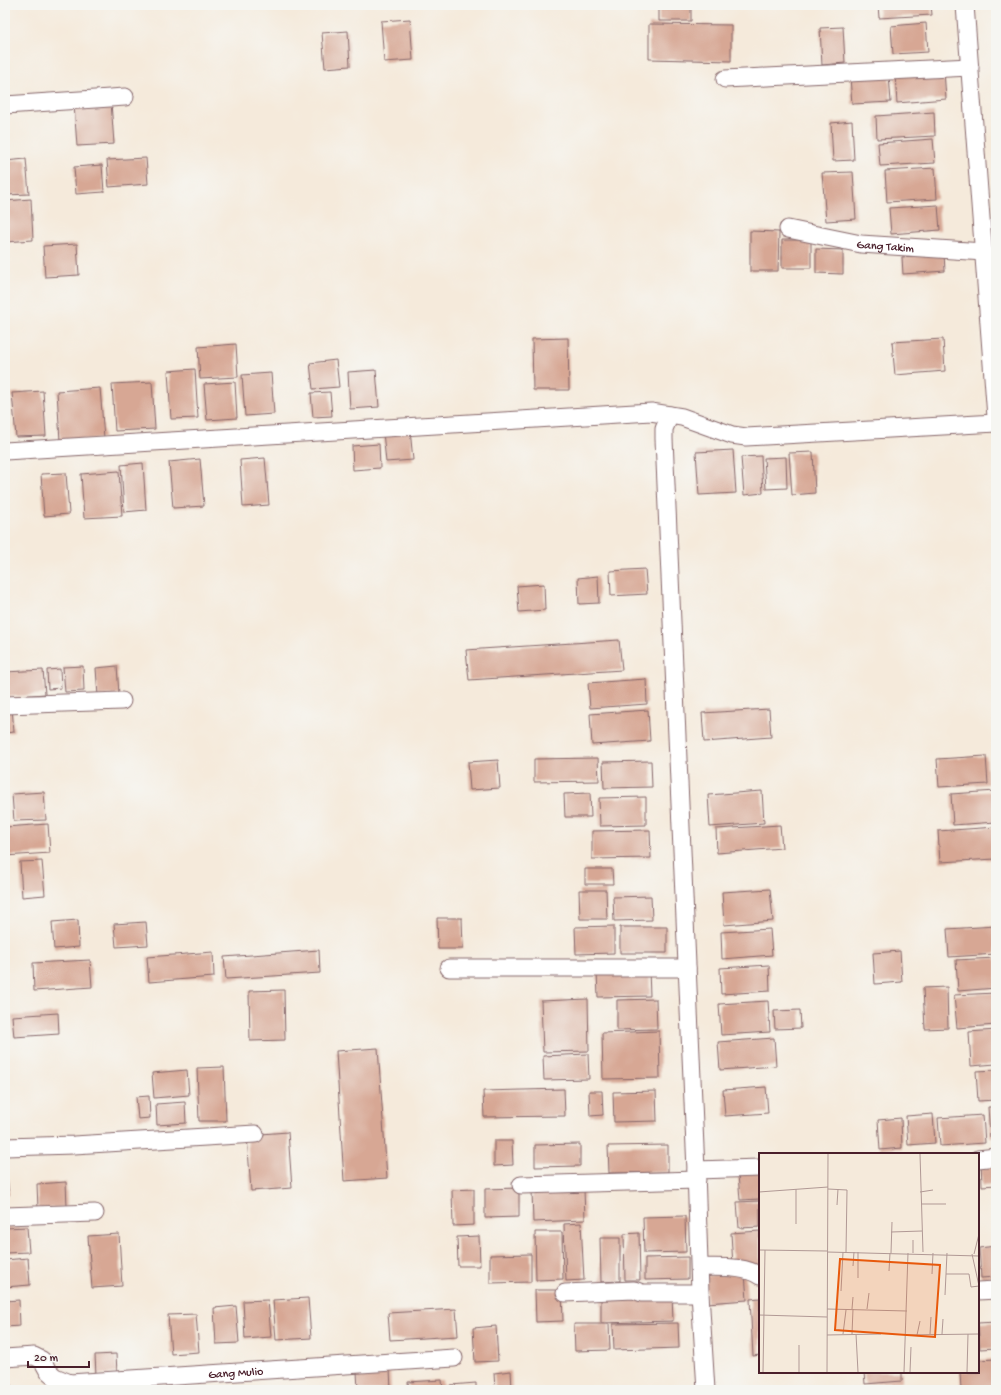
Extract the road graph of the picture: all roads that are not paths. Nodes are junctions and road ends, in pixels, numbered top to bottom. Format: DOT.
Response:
graph roads {
  1 [pos="965,5"];
  2 [pos="970,67"];
  3 [pos="725,79"];
  4 [pos="125,97"];
  5 [pos="5,105"];
  6 [pos="788,229"];
  7 [pos="984,252"];
  8 [pos="670,415"];
  9 [pos="996,417"];
  10 [pos="996,423"];
  11 [pos="5,451"];
  12 [pos="122,701"];
  13 [pos="5,705"];
  14 [pos="449,968"];
  15 [pos="687,968"];
  16 [pos="255,1134"];
  17 [pos="5,1147"];
  18 [pos="996,1157"];
  19 [pos="979,1159"];
  20 [pos="759,1168"];
  21 [pos="697,1175"];
  22 [pos="521,1185"];
  23 [pos="95,1213"];
  24 [pos="5,1216"];
  25 [pos="700,1267"];
  26 [pos="759,1275"];
  27 [pos="996,1290"];
  28 [pos="979,1291"];
  29 [pos="565,1292"];
  30 [pos="700,1293"];
  31 [pos="5,1358"];
  32 [pos="454,1358"];
  33 [pos="706,1390"];
  1 -- 2 [label="street"];
  2 -- 3 [label="street"];
  2 -- 7 [label="street"];
  4 -- 5 [label="street"];
  6 -- 7 [label="street, Gang Takim"];
  7 -- 9 [label="street"];
  8 -- 10 [label="street"];
  8 -- 11 [label="street"];
  8 -- 15 [label="street"];
  12 -- 13 [label="street"];
  14 -- 15 [label="street"];
  15 -- 21 [label="street"];
  16 -- 17 [label="street"];
  18 -- 19 [label="street"];
  20 -- 21 [label="street"];
  21 -- 22 [label="street"];
  21 -- 25 [label="street"];
  23 -- 24 [label="street"];
  25 -- 26 [label="street"];
  25 -- 30 [label="street"];
  27 -- 28 [label="street"];
  29 -- 30 [label="street"];
  30 -- 33 [label="street"];
  31 -- 32 [label="street, Gang Mulio"];
}
